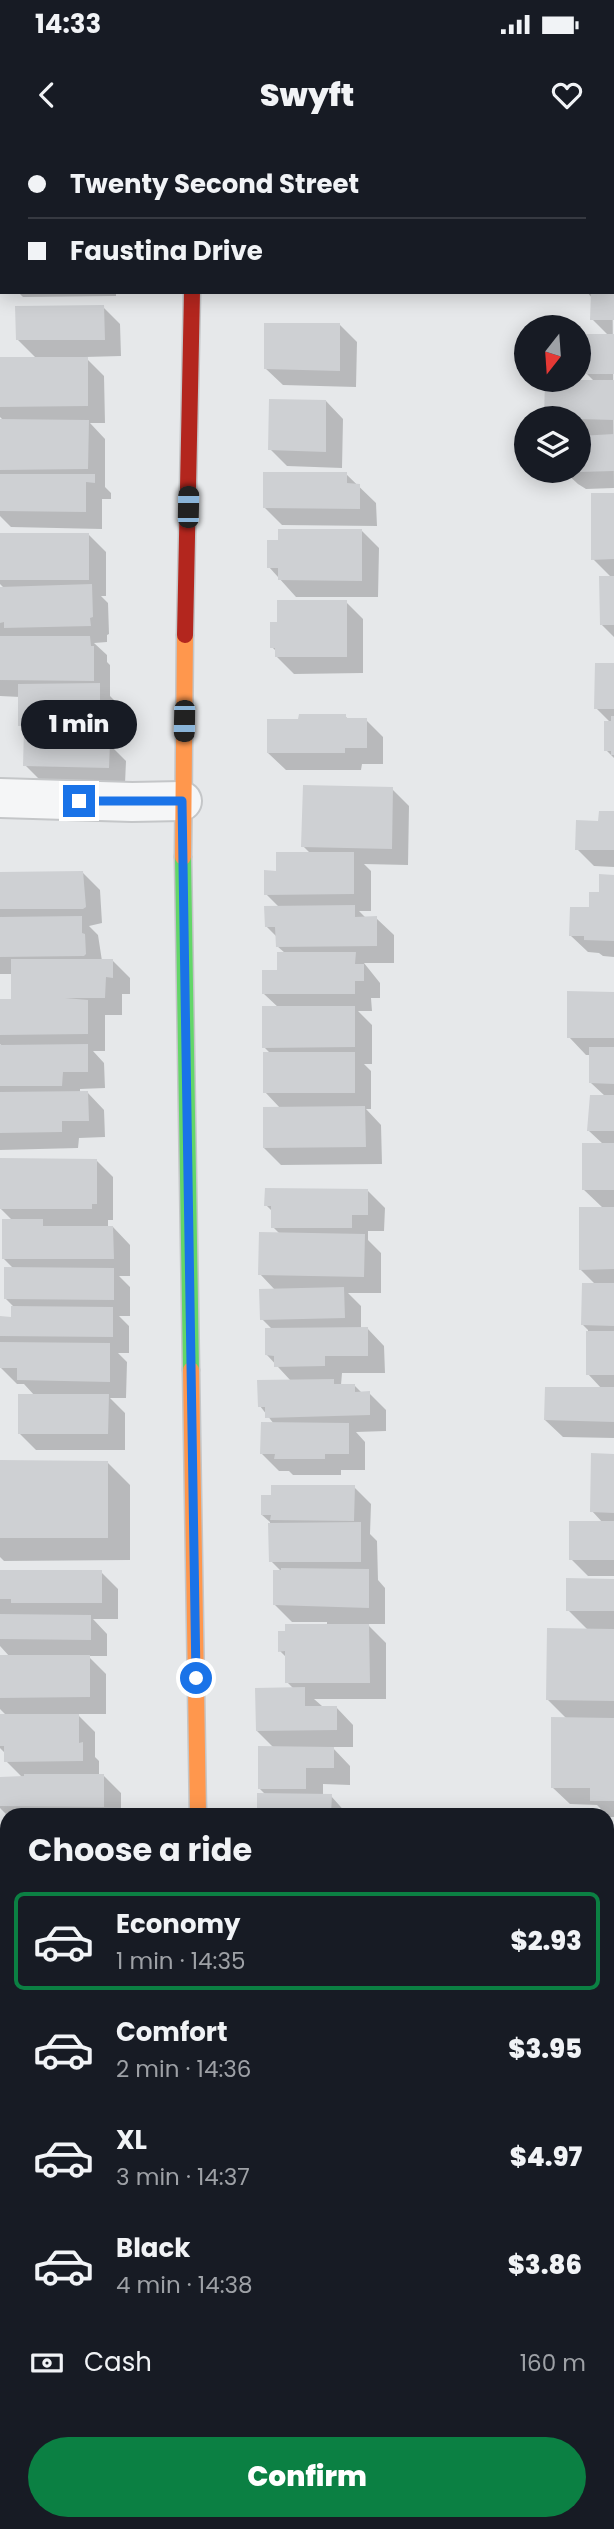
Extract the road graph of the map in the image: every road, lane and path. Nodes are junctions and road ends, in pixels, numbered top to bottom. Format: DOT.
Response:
graph roads {
  1 [pos="192,294"];
  2 [pos="0,798"];
  3 [pos="182,801"];
  4 [pos="198,1808"];
  1 -- 3 [label="street"];
  2 -- 3 [label="street"];
  3 -- 4 [label="street"];
}
